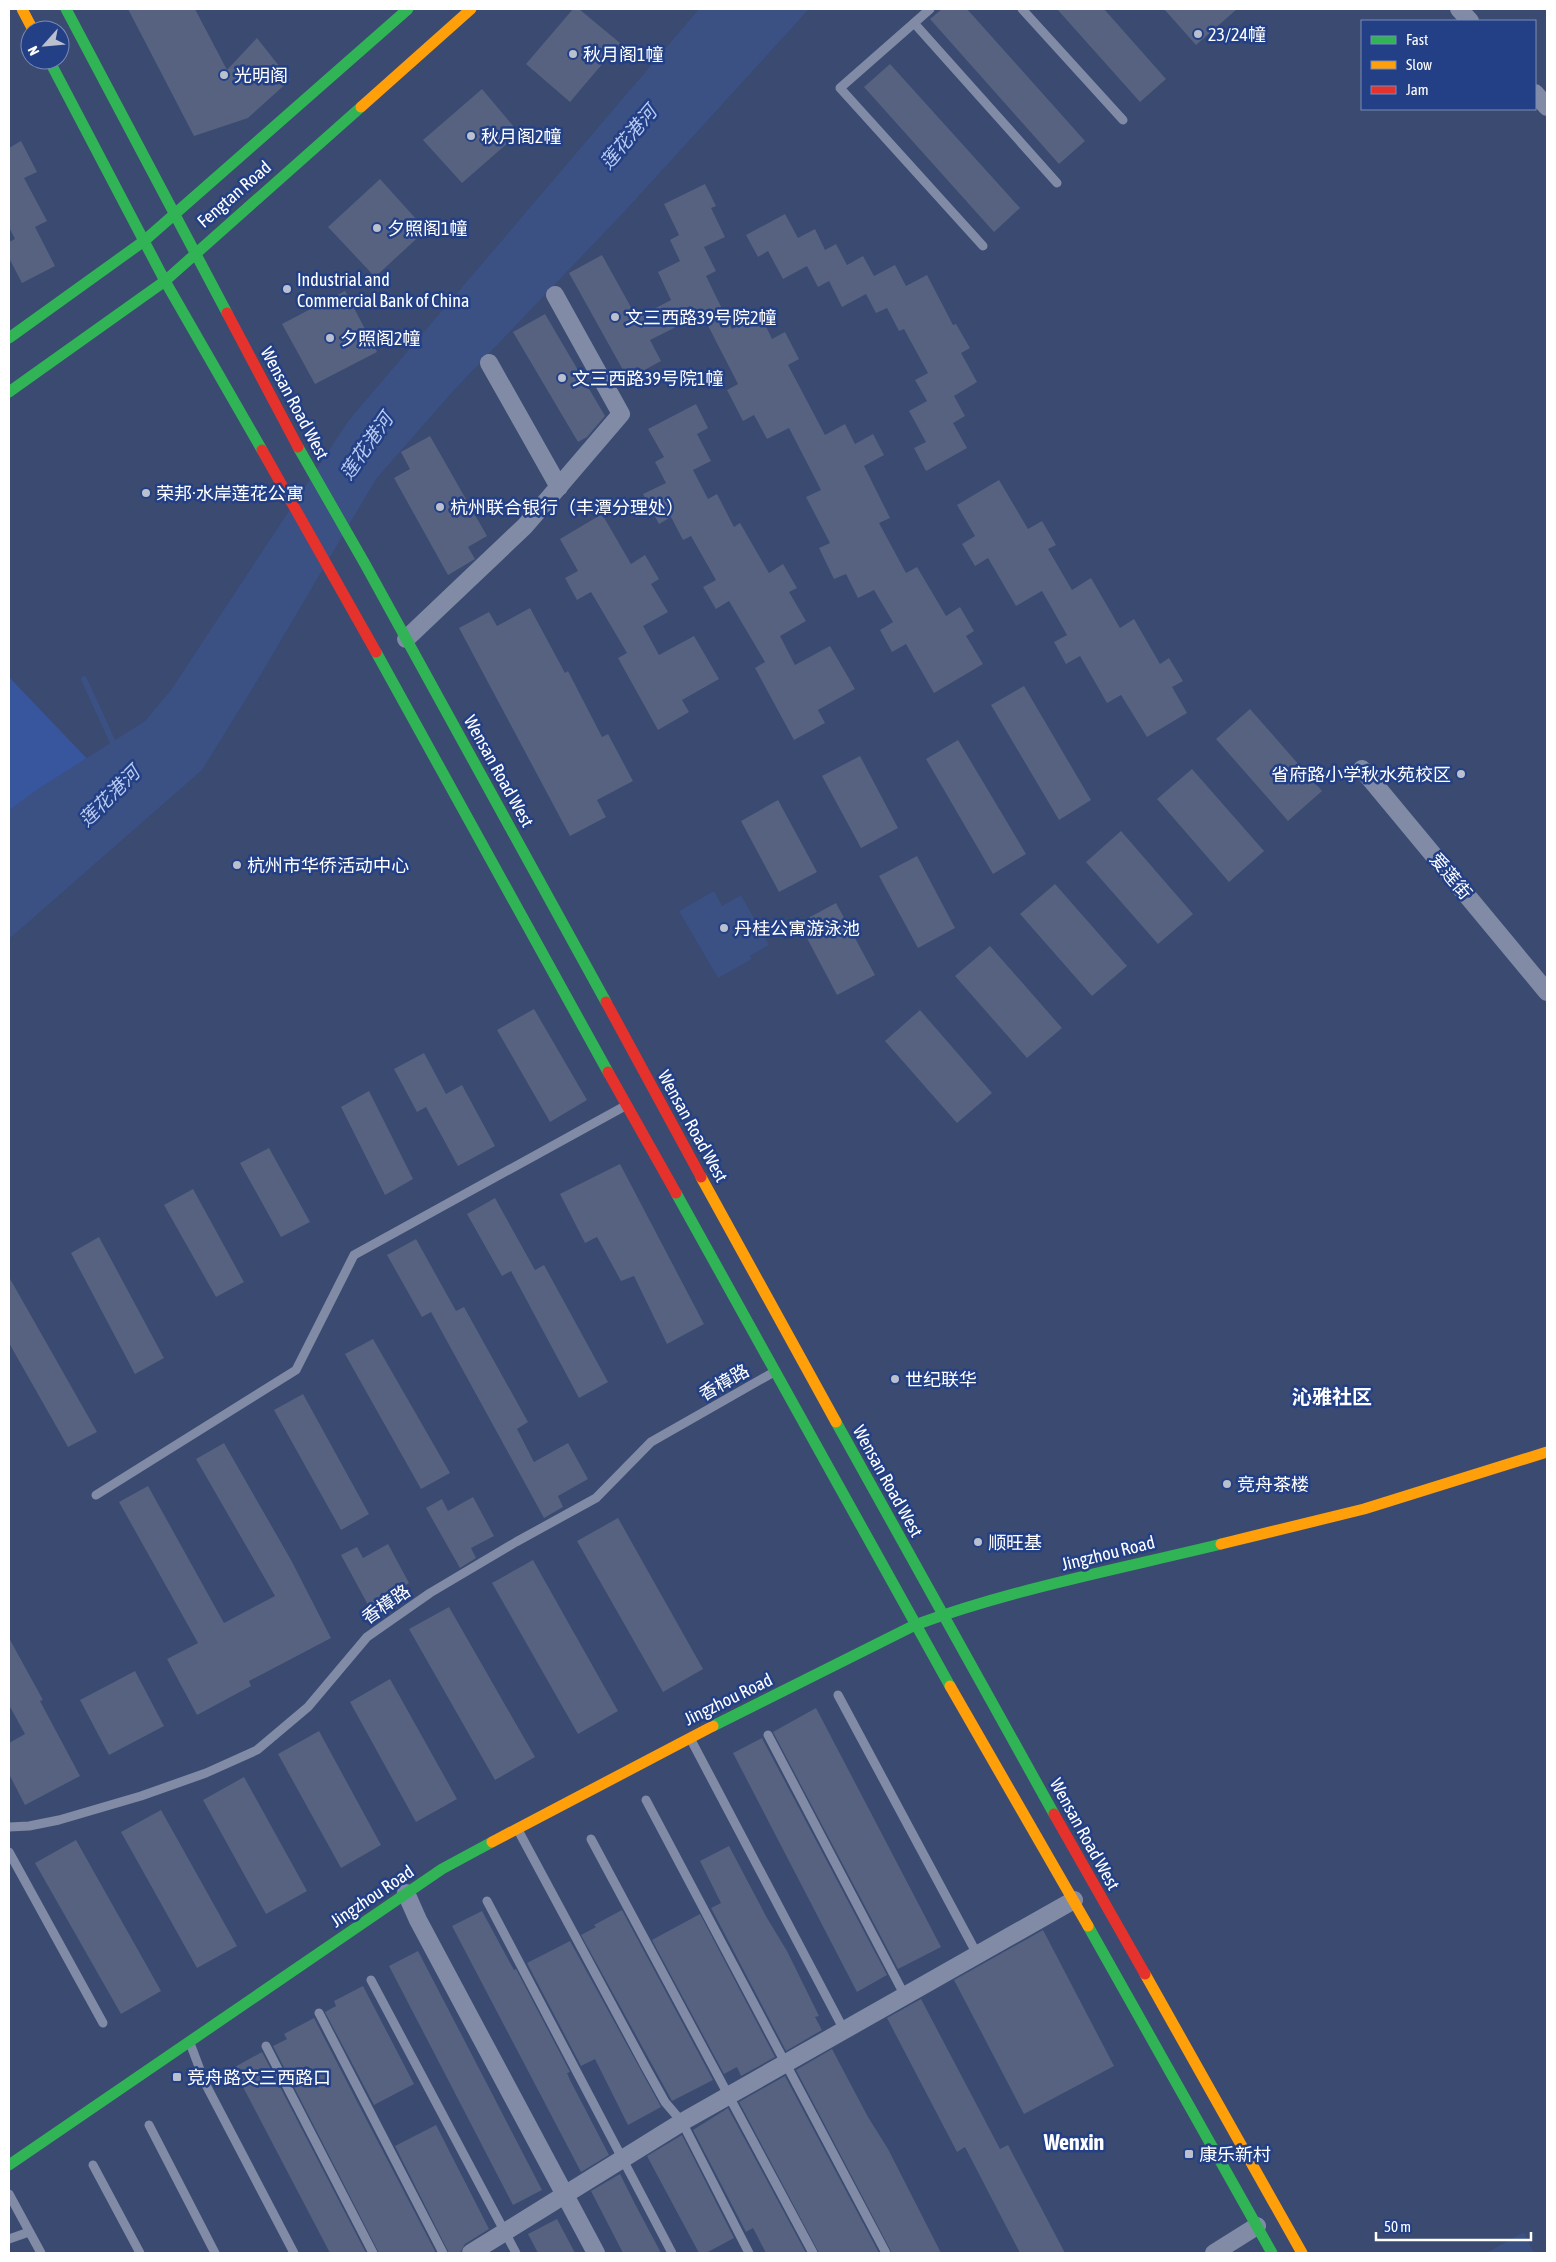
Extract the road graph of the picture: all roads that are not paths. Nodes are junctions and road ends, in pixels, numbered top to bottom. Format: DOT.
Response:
graph roads {
  1 [pos="66,9"];
  2 [pos="408,9"];
  3 [pos="471,9"];
  4 [pos="930,9"];
  5 [pos="1022,9"];
  6 [pos="1459,9"];
  7 [pos="1469,20"];
  8 [pos="914,23"];
  9 [pos="54,70"];
  10 [pos="1536,94"];
  11 [pos="1547,107"];
  12 [pos="1123,120"];
  13 [pos="1057,183"];
  14 [pos="174,213"];
  15 [pos="144,241"];
  16 [pos="983,246"];
  17 [pos="196,252"];
  18 [pos="165,281"];
  19 [pos="555,295"];
  20 [pos="9,338"];
  21 [pos="489,363"];
  22 [pos="9,392"];
  23 [pos="559,487"];
  24 [pos="406,638"];
  25 [pos="1362,769"];
  26 [pos="1544,988"];
  27 [pos="628,1104"];
  28 [pos="775,1371"];
  29 [pos="1547,1452"];
  30 [pos="96,1496"];
  31 [pos="942,1615"];
  32 [pos="915,1625"];
  33 [pos="838,1695"];
  34 [pos="768,1735"];
  35 [pos="690,1737"];
  36 [pos="646,1800"];
  37 [pos="9,1827"];
  38 [pos="517,1829"];
  39 [pos="591,1839"];
  40 [pos="9,1852"];
  41 [pos="406,1893"];
  42 [pos="487,1900"];
  43 [pos="1074,1900"];
  44 [pos="977,1954"];
  45 [pos="371,1980"];
  46 [pos="905,1996"];
  47 [pos="320,2013"];
  48 [pos="103,2023"];
  49 [pos="844,2030"];
  50 [pos="189,2042"];
  51 [pos="266,2046"];
  52 [pos="786,2063"];
  53 [pos="729,2095"];
  54 [pos="682,2122"];
  55 [pos="149,2126"];
  56 [pos="623,2159"];
  57 [pos="9,2165"];
  58 [pos="94,2165"];
  59 [pos="9,2194"];
  60 [pos="564,2196"];
  61 [pos="1256,2226"];
  62 [pos="29,2232"];
  63 [pos="505,2232"];
  64 [pos="9,2239"];
  65 [pos="41,2253"];
  66 [pos="140,2253"];
  67 [pos="215,2253"];
  68 [pos="294,2253"];
  69 [pos="373,2253"];
  70 [pos="443,2253"];
  71 [pos="471,2253"];
  72 [pos="516,2253"];
  73 [pos="596,2253"];
  74 [pos="672,2253"];
  75 [pos="749,2253"];
  76 [pos="813,2253"];
  77 [pos="886,2253"];
  78 [pos="1214,2253"];
  79 [pos="1272,2253"];
  80 [pos="1302,2253"];
  1 -- 14 [label="main road, Wensan Road West"];
  2 -- 14 [label="main road, Fengtan Road"];
  3 -- 17 [label="main road, Fengtan Road"];
  4 -- 8 [label="lane"];
  5 -- 12 [label="lane"];
  6 -- 7 [label="street"];
  8 -- 13 [label="lane"];
  8 -- 16 [label="lane"];
  9 -- 15 [label="main road"];
  10 -- 11 [label="street"];
  14 -- 15 [label="main road, Fengtan Road"];
  14 -- 17 [label="main road, Wensan Road West"];
  15 -- 18 [label="main road"];
  15 -- 20 [label="main road, Fengtan Road"];
  17 -- 18 [label="main road, Fengtan Road"];
  17 -- 24 [label="main road, Wensan Road West"];
  18 -- 22 [label="main road, Fengtan Road"];
  18 -- 27 [label="main road"];
  19 -- 23 [label="street"];
  21 -- 23 [label="street"];
  23 -- 24 [label="street"];
  24 -- 31 [label="main road, Wensan Road West"];
  25 -- 26 [label="street, 爱莲街"];
  27 -- 28 [label="main road"];
  27 -- 30 [label="lane"];
  28 -- 32 [label="main road"];
  28 -- 37 [label="lane, 香樟路"];
  29 -- 31 [label="main road, Jingzhou Road"];
  31 -- 32 [label="main road, Jingzhou Road"];
  31 -- 80 [label="main road, Wensan Road West"];
  32 -- 35 [label="main road, Jingzhou Road"];
  32 -- 43 [label="main road"];
  33 -- 44 [label="lane"];
  34 -- 46 [label="lane"];
  35 -- 38 [label="main road, Jingzhou Road"];
  35 -- 49 [label="lane"];
  36 -- 52 [label="lane"];
  38 -- 41 [label="main road, Jingzhou Road"];
  38 -- 54 [label="lane"];
  39 -- 53 [label="lane"];
  40 -- 48 [label="lane"];
  41 -- 50 [label="main road, Jingzhou Road"];
  41 -- 60 [label="street"];
  42 -- 56 [label="lane"];
  43 -- 44 [label="street"];
  43 -- 61 [label="main road"];
  44 -- 46 [label="street"];
  45 -- 63 [label="lane"];
  46 -- 49 [label="street"];
  47 -- 70 [label="lane"];
  49 -- 52 [label="street"];
  50 -- 57 [label="main road, Jingzhou Road"];
  50 -- 68 [label="lane"];
  51 -- 69 [label="lane"];
  52 -- 53 [label="street"];
  52 -- 77 [label="lane"];
  53 -- 54 [label="street"];
  53 -- 76 [label="lane"];
  54 -- 56 [label="street"];
  54 -- 75 [label="lane"];
  55 -- 67 [label="lane"];
  56 -- 60 [label="street"];
  56 -- 74 [label="lane"];
  58 -- 66 [label="lane"];
  59 -- 62 [label="lane"];
  60 -- 63 [label="street"];
  60 -- 73 [label="street"];
  61 -- 78 [label="street"];
  61 -- 79 [label="main road"];
  62 -- 64 [label="lane"];
  62 -- 65 [label="lane"];
  63 -- 71 [label="street"];
  63 -- 72 [label="lane"];
}
